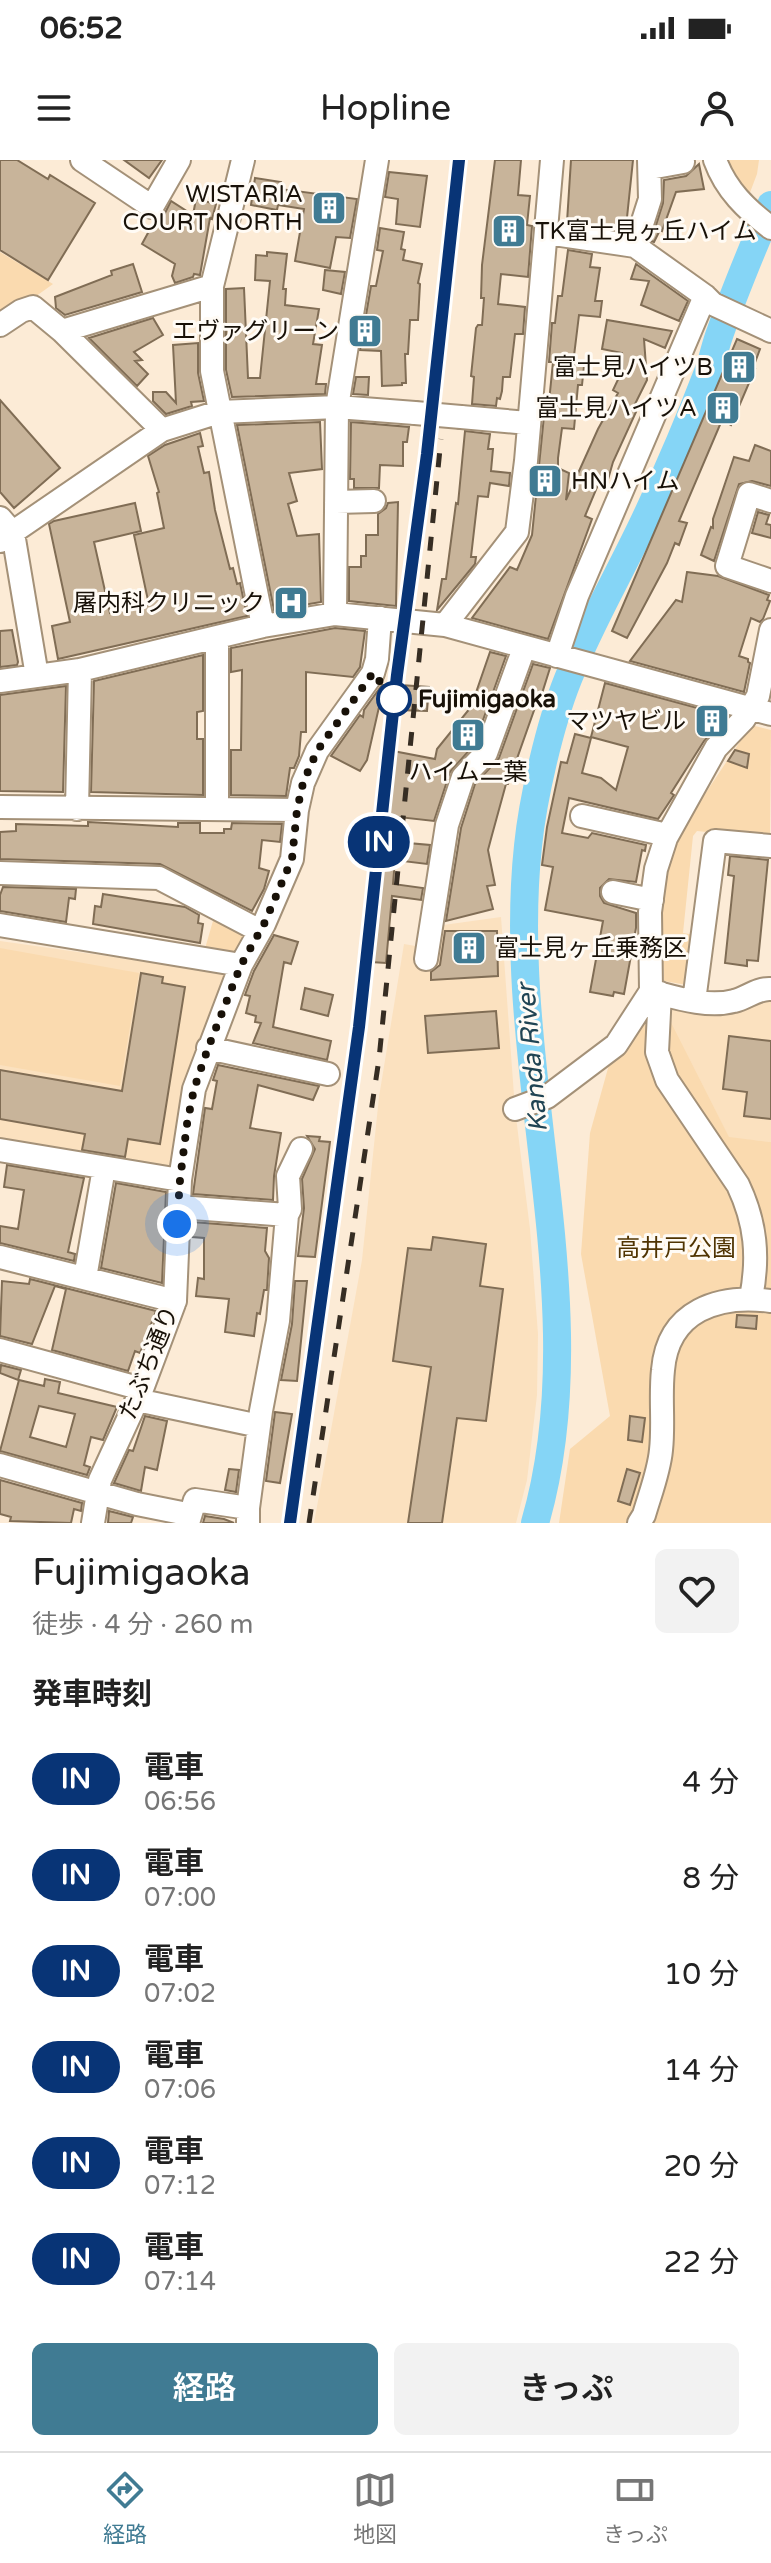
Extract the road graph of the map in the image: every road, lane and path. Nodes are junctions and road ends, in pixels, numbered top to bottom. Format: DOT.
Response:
graph roads {
  1 [pos="82,160"];
  2 [pos="179,160"];
  3 [pos="243,160"];
  4 [pos="377,160"];
  5 [pos="552,160"];
  6 [pos="715,160"];
  7 [pos="683,162"];
  8 [pos="650,164"];
  9 [pos="771,228"];
  10 [pos="547,233"];
  11 [pos="635,246"];
  12 [pos="212,286"];
  13 [pos="709,300"];
  14 [pos="0,325"];
  15 [pos="62,331"];
  16 [pos="771,331"];
  17 [pos="337,407"];
  18 [pos="219,412"];
  19 [pos="528,423"];
  20 [pos="162,430"];
  21 [pos="374,501"];
  22 [pos="771,501"];
  23 [pos="336,502"];
  24 [pos="4,531"];
  25 [pos="771,581"];
  26 [pos="335,614"];
  27 [pos="380,618"];
  28 [pos="445,625"];
  29 [pos="263,626"];
  30 [pos="771,630"];
  31 [pos="217,638"];
  32 [pos="524,648"];
  33 [pos="568,660"];
  34 [pos="80,670"];
  35 [pos="37,676"];
  36 [pos="0,681"];
  37 [pos="761,711"];
  38 [pos="0,807"];
  39 [pos="77,809"];
  40 [pos="217,809"];
  41 [pos="297,810"];
  42 [pos="582,816"];
  43 [pos="667,835"];
  44 [pos="771,846"];
  45 [pos="0,873"];
  46 [pos="613,892"];
  47 [pos="652,900"];
  48 [pos="0,925"];
  49 [pos="260,931"];
  50 [pos="426,959"];
  51 [pos="241,965"];
  52 [pos="771,989"];
  53 [pos="655,992"];
  54 [pos="694,1001"];
  55 [pos="208,1048"];
  56 [pos="328,1074"];
  57 [pos="525,1106"];
  58 [pos="301,1149"];
  59 [pos="0,1153"];
  60 [pos="104,1168"];
  61 [pos="180,1180"];
  62 [pos="179,1207"];
  63 [pos="287,1215"];
  64 [pos="0,1257"];
  65 [pos="85,1278"];
  66 [pos="761,1300"];
  67 [pos="175,1301"];
  68 [pos="0,1350"];
  69 [pos="139,1394"];
  70 [pos="259,1426"];
  71 [pos="0,1465"];
  72 [pos="99,1492"];
  73 [pos="246,1517"];
  74 [pos="185,1518"];
  75 [pos="93,1523"];
  76 [pos="639,1523"];
  1 -- 2 [label="street"];
  3 -- 12 [label="street"];
  4 -- 17 [label="street"];
  5 -- 10 [label="street"];
  6 -- 9 [label="street"];
  7 -- 8 [label="street"];
  8 -- 11 [label="street"];
  10 -- 11 [label="street"];
  10 -- 19 [label="street"];
  11 -- 13 [label="street"];
  12 -- 15 [label="street"];
  12 -- 18 [label="street"];
  13 -- 16 [label="street"];
  13 -- 33 [label="street"];
  14 -- 15 [label="street"];
  15 -- 20 [label="street"];
  17 -- 18 [label="street"];
  17 -- 19 [label="street, bridge"];
  17 -- 23 [label="street"];
  18 -- 20 [label="street"];
  18 -- 29 [label="street"];
  19 -- 28 [label="street"];
  20 -- 24 [label="street"];
  21 -- 23 [label="street"];
  22 -- 25 [label="street"];
  23 -- 26 [label="street"];
  24 -- 35 [label="street"];
  26 -- 27 [label="street"];
  26 -- 29 [label="street"];
  27 -- 28 [label="street"];
  27 -- 41 [label="street, たぶち通り"];
  28 -- 32 [label="street"];
  29 -- 31 [label="street"];
  30 -- 37 [label="street"];
  31 -- 34 [label="street"];
  31 -- 40 [label="street"];
  32 -- 33 [label="street"];
  32 -- 50 [label="street"];
  33 -- 37 [label="street"];
  34 -- 35 [label="street"];
  34 -- 39 [label="street"];
  35 -- 36 [label="street"];
  37 -- 43 [label="street"];
  38 -- 39 [label="street"];
  39 -- 40 [label="street"];
  40 -- 41 [label="street"];
  41 -- 49 [label="street, たぶち通り"];
  42 -- 43 [label="street"];
  43 -- 47 [label="street"];
  44 -- 54 [label="street"];
  45 -- 49 [label="street"];
  46 -- 47 [label="street"];
  47 -- 53 [label="street"];
  48 -- 51 [label="street"];
  49 -- 51 [label="street, たぶち通り"];
  51 -- 55 [label="street, たぶち通り"];
  52 -- 54 [label="street"];
  53 -- 54 [label="street"];
  53 -- 57 [label="street"];
  53 -- 66 [label="street"];
  55 -- 56 [label="street"];
  55 -- 61 [label="street, たぶち通り"];
  58 -- 63 [label="street"];
  59 -- 60 [label="street"];
  60 -- 61 [label="street"];
  60 -- 65 [label="street"];
  61 -- 62 [label="street, たぶち通り"];
  62 -- 63 [label="street"];
  62 -- 67 [label="street, たぶち通り"];
  63 -- 70 [label="street"];
  64 -- 65 [label="street"];
  65 -- 67 [label="street"];
  66 -- 76 [label="street"];
  67 -- 69 [label="street, たぶち通り"];
  68 -- 69 [label="street"];
  69 -- 70 [label="street"];
  69 -- 72 [label="street, たぶち通り"];
  70 -- 73 [label="street"];
  71 -- 72 [label="street"];
  72 -- 74 [label="street"];
  72 -- 75 [label="street, たぶち通り"];
  73 -- 74 [label="street"];
}
